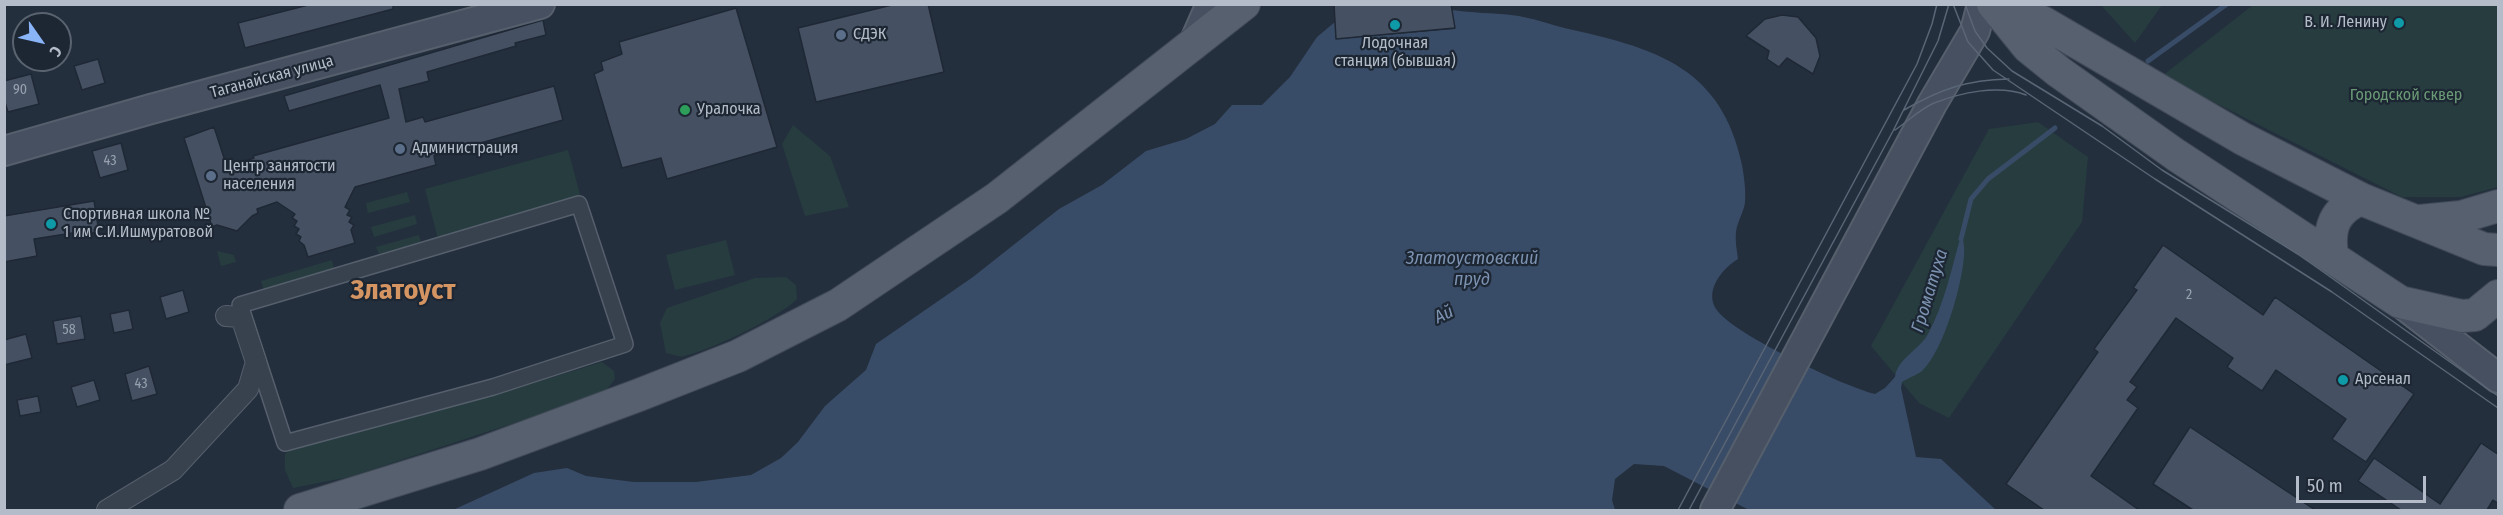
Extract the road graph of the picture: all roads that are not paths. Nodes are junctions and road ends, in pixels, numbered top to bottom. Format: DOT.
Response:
graph roads {
  1 [pos="540,4"];
  2 [pos="1211,4"];
  3 [pos="1244,4"];
  4 [pos="1983,4"];
  5 [pos="1993,4"];
  6 [pos="2006,4"];
  7 [pos="1193,45"];
  8 [pos="4,151"];
  9 [pos="2361,199"];
  10 [pos="2499,206"];
  11 [pos="2417,221"];
  12 [pos="2332,255"];
  13 [pos="2494,256"];
  14 [pos="2499,296"];
  15 [pos="2400,302"];
  16 [pos="226,316"];
  17 [pos="625,344"];
  18 [pos="2499,378"];
  19 [pos="107,510"];
  20 [pos="300,510"];
  21 [pos="1714,510"];
  1 -- 8 [label="main road, Таганайская улица"];
  2 -- 7 [label="main road"];
  3 -- 7 [label="main road"];
  4 -- 21 [label="main road"];
  5 -- 12 [label="main road"];
  6 -- 9 [label="main road"];
  7 -- 20 [label="main road"];
  9 -- 11 [label="main road"];
  9 -- 12 [label="main road"];
  10 -- 11 [label="main road"];
  11 -- 13 [label="main road"];
  12 -- 15 [label="main road"];
  14 -- 15 [label="main road"];
  15 -- 18 [label="main road"];
  16 -- 19 [label="street"];
  17 -- 17 [label="street"];
}
